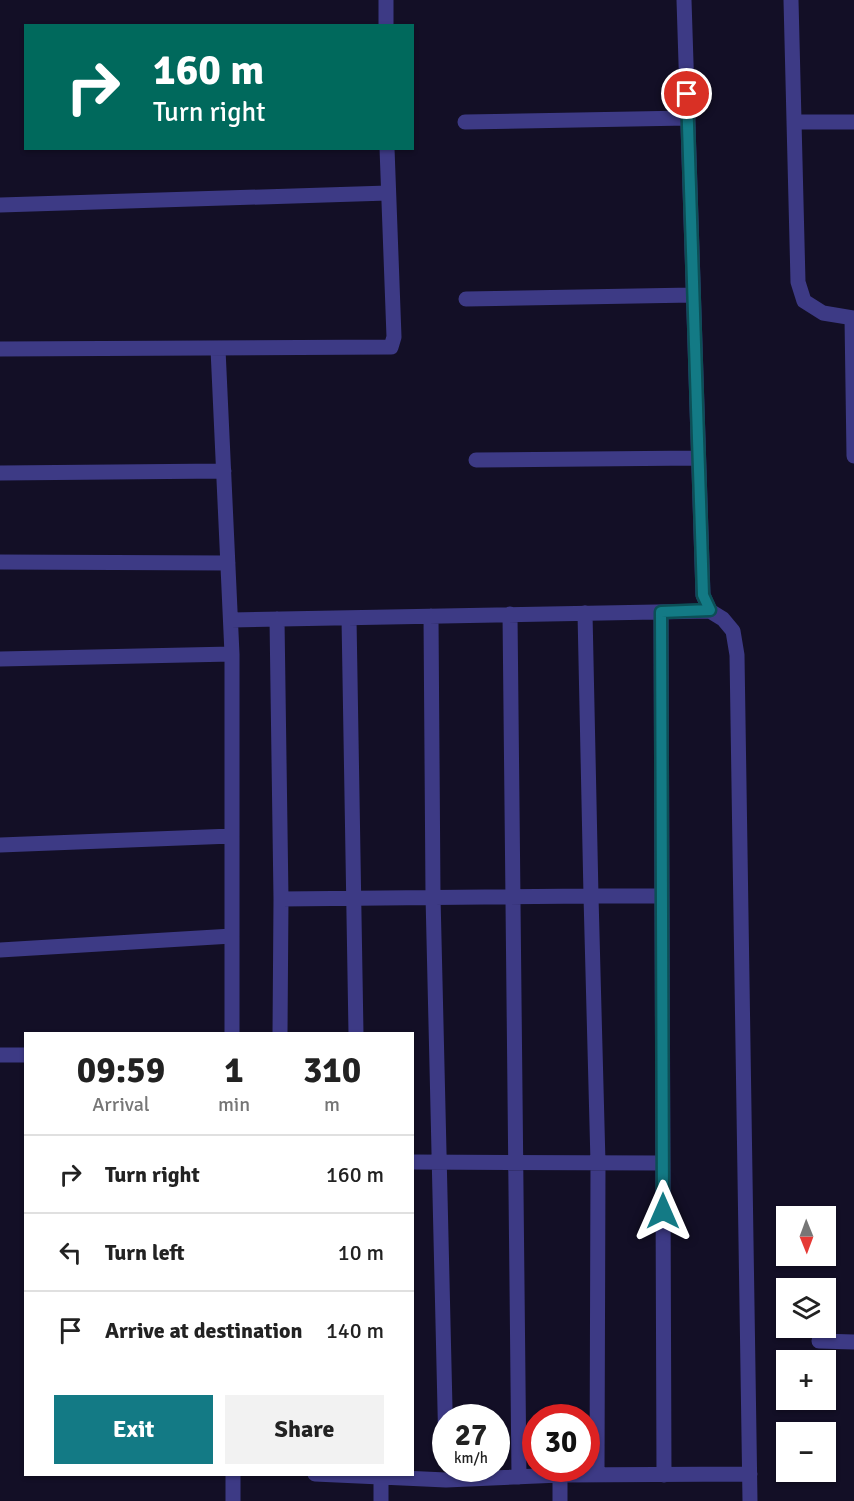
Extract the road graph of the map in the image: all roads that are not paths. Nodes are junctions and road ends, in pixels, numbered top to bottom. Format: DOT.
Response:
graph roads {
  1 [pos="386,0"];
  2 [pos="684,0"];
  3 [pos="791,0"];
  4 [pos="386,24"];
  5 [pos="688,118"];
  6 [pos="465,122"];
  7 [pos="794,122"];
  8 [pos="854,122"];
  9 [pos="387,150"];
  10 [pos="388,193"];
  11 [pos="0,205"];
  12 [pos="693,295"];
  13 [pos="466,299"];
  14 [pos="853,318"];
  15 [pos="0,349"];
  16 [pos="219,349"];
  17 [pos="854,456"];
  18 [pos="698,458"];
  19 [pos="476,460"];
  20 [pos="224,471"];
  21 [pos="0,472"];
  22 [pos="0,562"];
  23 [pos="228,563"];
  24 [pos="710,610"];
  25 [pos="661,612"];
  26 [pos="585,613"];
  27 [pos="510,614"];
  28 [pos="431,616"];
  29 [pos="349,618"];
  30 [pos="277,619"];
  31 [pos="231,620"];
  32 [pos="232,654"];
  33 [pos="0,659"];
  34 [pos="232,836"];
  35 [pos="0,845"];
  36 [pos="513,895"];
  37 [pos="433,896"];
  38 [pos="591,896"];
  39 [pos="662,896"];
  40 [pos="353,898"];
  41 [pos="281,899"];
  42 [pos="232,936"];
  43 [pos="0,950"];
  44 [pos="232,1032"];
  45 [pos="280,1032"];
  46 [pos="356,1032"];
  47 [pos="0,1055"];
  48 [pos="24,1055"];
  49 [pos="414,1161"];
  50 [pos="439,1162"];
  51 [pos="516,1162"];
  52 [pos="598,1163"];
  53 [pos="663,1164"];
  54 [pos="819,1341"];
  55 [pos="854,1342"];
  56 [pos="445,1404"];
  57 [pos="597,1404"];
  58 [pos="750,1474"];
  59 [pos="432,1475"];
  60 [pos="600,1475"];
  61 [pos="664,1475"];
  62 [pos="233,1476"];
  63 [pos="361,1476"];
  64 [pos="414,1476"];
  65 [pos="414,1476"];
  66 [pos="510,1477"];
  67 [pos="519,1477"];
  68 [pos="522,1477"];
  69 [pos="381,1478"];
  70 [pos="560,1482"];
  71 [pos="233,1501"];
  72 [pos="381,1501"];
  73 [pos="560,1501"];
  74 [pos="750,1501"];
  1 -- 4 [label="street"];
  2 -- 5 [label="street"];
  3 -- 7 [label="street"];
  5 -- 6 [label="street"];
  5 -- 12 [label="street"];
  7 -- 8 [label="street"];
  7 -- 14 [label="street"];
  9 -- 10 [label="street"];
  10 -- 11 [label="street"];
  10 -- 16 [label="street"];
  12 -- 13 [label="street"];
  12 -- 18 [label="street"];
  14 -- 17 [label="street"];
  15 -- 16 [label="street"];
  16 -- 20 [label="street"];
  18 -- 19 [label="street"];
  18 -- 24 [label="street"];
  20 -- 21 [label="street"];
  20 -- 23 [label="street"];
  22 -- 23 [label="street"];
  23 -- 31 [label="street"];
  24 -- 25 [label="street"];
  24 -- 58 [label="street"];
  25 -- 26 [label="street"];
  25 -- 39 [label="street"];
  26 -- 27 [label="street"];
  26 -- 38 [label="street"];
  27 -- 28 [label="street"];
  27 -- 36 [label="street"];
  28 -- 29 [label="street"];
  28 -- 37 [label="street"];
  29 -- 30 [label="street"];
  29 -- 40 [label="street"];
  30 -- 31 [label="street"];
  30 -- 41 [label="street"];
  31 -- 32 [label="street"];
  32 -- 33 [label="street"];
  32 -- 34 [label="street"];
  34 -- 35 [label="street"];
  34 -- 42 [label="street"];
  36 -- 37 [label="street"];
  36 -- 38 [label="street"];
  36 -- 51 [label="street"];
  37 -- 40 [label="street"];
  37 -- 50 [label="street"];
  38 -- 39 [label="street"];
  38 -- 52 [label="street"];
  39 -- 53 [label="street"];
  40 -- 41 [label="street"];
  40 -- 46 [label="street"];
  41 -- 45 [label="street"];
  42 -- 43 [label="street"];
  42 -- 44 [label="street"];
  47 -- 48 [label="street"];
  49 -- 50 [label="street"];
  50 -- 51 [label="street"];
  50 -- 56 [label="street"];
  51 -- 52 [label="street"];
  51 -- 67 [label="street"];
  52 -- 53 [label="street"];
  52 -- 57 [label="street"];
  53 -- 61 [label="street"];
  54 -- 55 [label="street"];
  58 -- 61 [label="street"];
  58 -- 74 [label="street"];
  59 -- 64 [label="street"];
  60 -- 61 [label="street"];
  62 -- 71 [label="street"];
  63 -- 69 [label="street"];
  65 -- 69 [label="street"];
  66 -- 67 [label="street"];
  67 -- 68 [label="street"];
  69 -- 72 [label="street"];
  70 -- 73 [label="street"];
}
